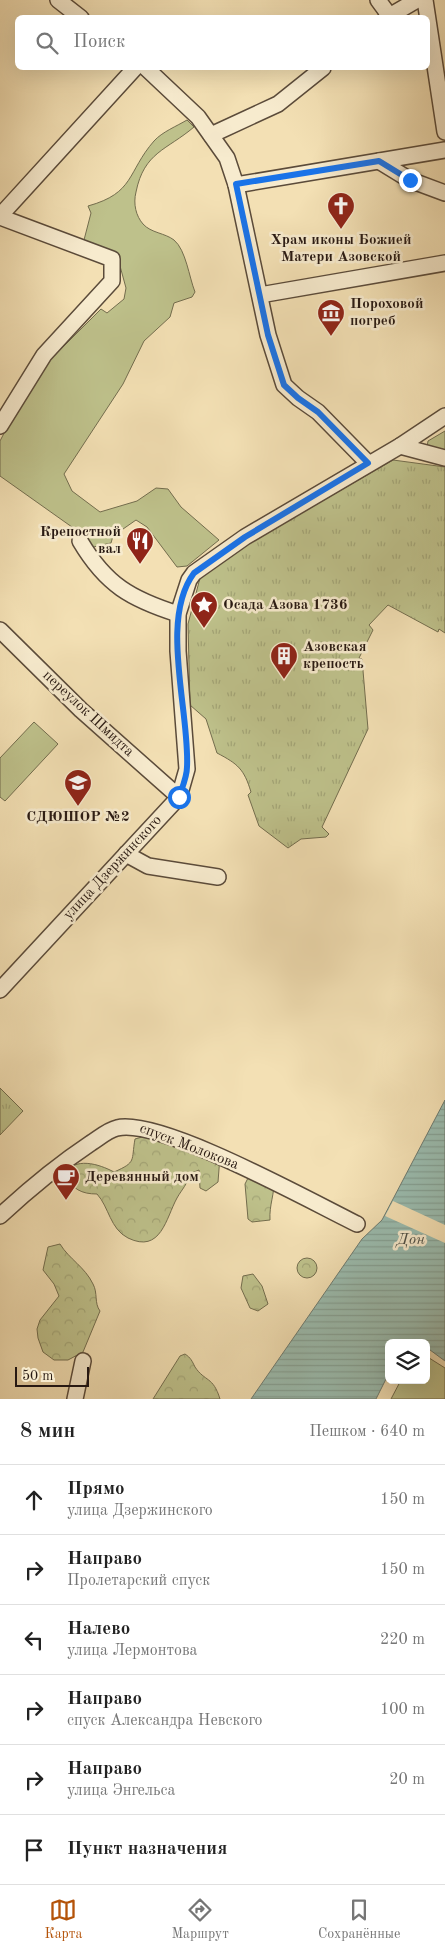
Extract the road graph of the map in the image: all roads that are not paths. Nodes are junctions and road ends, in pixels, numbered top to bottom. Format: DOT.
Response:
graph roads {
  1 [pos="58,0"];
  2 [pos="378,0"];
  3 [pos="417,0"];
  4 [pos="425,0"];
  5 [pos="77,15"];
  6 [pos="387,15"];
  7 [pos="390,15"];
  8 [pos="427,15"];
  9 [pos="430,33"];
  10 [pos="133,70"];
  11 [pos="148,70"];
  12 [pos="320,70"];
  13 [pos="445,132"];
  14 [pos="211,136"];
  15 [pos="445,150"];
  16 [pos="379,161"];
  17 [pos="236,184"];
  18 [pos="445,193"];
  19 [pos="0,217"];
  20 [pos="445,263"];
  21 [pos="260,295"];
  22 [pos="445,416"];
  23 [pos="0,426"];
  24 [pos="400,446"];
  25 [pos="445,458"];
  26 [pos="368,463"];
  27 [pos="80,541"];
  28 [pos="178,614"];
  29 [pos="0,630"];
  30 [pos="179,797"];
  31 [pos="126,854"];
  32 [pos="218,878"];
  33 [pos="0,990"];
  34 [pos="0,1216"];
  35 [pos="357,1224"];
  36 [pos="83,1361"];
  37 [pos="75,1399"];
  1 -- 5 [label="street"];
  2 -- 6 [label="street"];
  3 -- 7 [label="street"];
  4 -- 8 [label="street"];
  9 -- 13 [label="street"];
  10 -- 19 [label="street"];
  11 -- 14 [label="street"];
  12 -- 14 [label="street"];
  14 -- 17 [label="street"];
  15 -- 16 [label="street"];
  16 -- 17 [label="street"];
  16 -- 18 [label="street"];
  17 -- 21 [label="street"];
  19 -- 23 [label="street"];
  20 -- 21 [label="street"];
  21 -- 26 [label="street"];
  22 -- 24 [label="street"];
  24 -- 25 [label="street"];
  24 -- 26 [label="street"];
  26 -- 28 [label="street, улица Дзержинского"];
  27 -- 28 [label="street"];
  28 -- 30 [label="street, улица Дзержинского"];
  29 -- 30 [label="street, переулок Шмидта"];
  30 -- 31 [label="street, улица Дзержинского"];
  31 -- 32 [label="street"];
  31 -- 33 [label="street, улица Дзержинского"];
  34 -- 35 [label="street, спуск Молокова"];
  36 -- 37 [label="street"];
}
